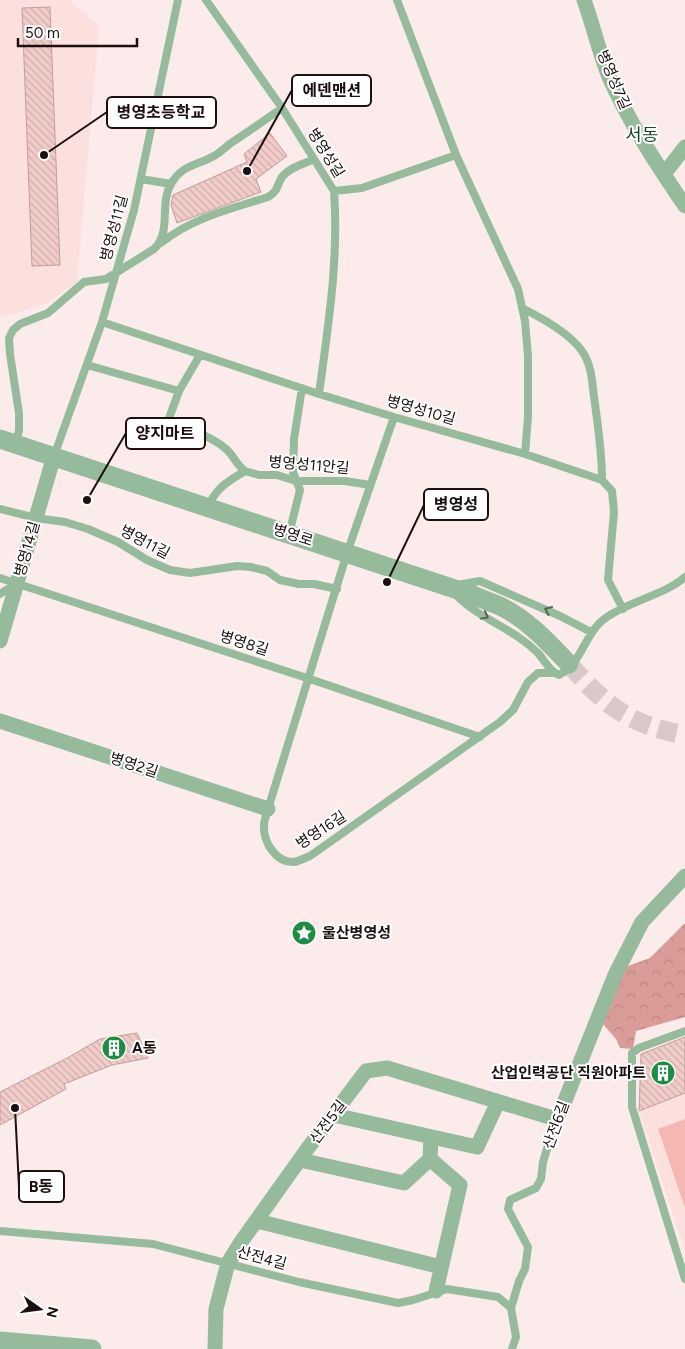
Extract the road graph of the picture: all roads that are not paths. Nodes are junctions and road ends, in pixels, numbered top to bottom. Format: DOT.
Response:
graph roads {
  1 [pos="178,0"];
  2 [pos="206,0"];
  3 [pos="397,0"];
  4 [pos="584,0"];
  5 [pos="282,108"];
  6 [pos="685,147"];
  7 [pos="456,155"];
  8 [pos="314,159"];
  9 [pos="664,174"];
  10 [pos="141,179"];
  11 [pos="171,184"];
  12 [pos="334,191"];
  13 [pos="685,206"];
  14 [pos="161,243"];
  15 [pos="116,274"];
  16 [pos="522,308"];
  17 [pos="102,322"];
  18 [pos="200,355"];
  19 [pos="87,365"];
  20 [pos="302,388"];
  21 [pos="179,391"];
  22 [pos="319,394"];
  23 [pos="394,417"];
  24 [pos="8,442"];
  25 [pos="525,454"];
  26 [pos="54,456"];
  27 [pos="245,471"];
  28 [pos="602,480"];
  29 [pos="296,481"];
  30 [pos="370,485"];
  31 [pos="208,507"];
  32 [pos="0,509"];
  33 [pos="36,518"];
  34 [pos="289,534"];
  35 [pos="347,553"];
  36 [pos="0,578"];
  37 [pos="684,580"];
  38 [pos="16,584"];
  39 [pos="447,586"];
  40 [pos="337,589"];
  41 [pos="0,594"];
  42 [pos="623,610"];
  43 [pos="591,632"];
  44 [pos="0,641"];
  45 [pos="561,668"];
  46 [pos="310,679"];
  47 [pos="0,721"];
  48 [pos="480,737"];
  49 [pos="268,809"];
  50 [pos="685,876"];
  51 [pos="685,1031"];
  52 [pos="498,1102"];
  53 [pos="334,1115"];
  54 [pos="556,1119"];
  55 [pos="431,1136"];
  56 [pos="430,1159"];
  57 [pos="300,1160"];
  58 [pos="257,1221"];
  59 [pos="0,1231"];
  60 [pos="228,1263"];
  61 [pos="441,1267"];
  62 [pos="685,1279"];
  63 [pos="436,1291"];
  64 [pos="511,1308"];
  65 [pos="0,1341"];
  66 [pos="92,1349"];
  67 [pos="215,1349"];
  68 [pos="512,1349"];
  1 -- 10 [label="lane, 병영성11길"];
  2 -- 5 [label="lane, 병영성길"];
  3 -- 7 [label="lane"];
  4 -- 9 [label="street, 병영성7길"];
  5 -- 8 [label="lane, 병영성길"];
  5 -- 11 [label="lane"];
  6 -- 9 [label="street"];
  7 -- 12 [label="lane, 병영성길"];
  7 -- 16 [label="lane"];
  8 -- 12 [label="lane, 병영성길"];
  8 -- 14 [label="lane"];
  9 -- 13 [label="street, 병영성7길"];
  10 -- 11 [label="lane"];
  10 -- 15 [label="lane, 병영성11길"];
  11 -- 14 [label="lane"];
  12 -- 22 [label="lane"];
  14 -- 15 [label="lane"];
  15 -- 17 [label="lane, 병영성11길"];
  15 -- 24 [label="lane"];
  16 -- 25 [label="lane"];
  16 -- 28 [label="lane"];
  17 -- 18 [label="lane, 병영성10길"];
  17 -- 19 [label="lane, 병영성11길"];
  18 -- 20 [label="lane, 병영성10길"];
  18 -- 21 [label="lane"];
  19 -- 21 [label="lane"];
  19 -- 26 [label="lane, 병영성11길"];
  20 -- 22 [label="lane, 병영성10길"];
  20 -- 29 [label="lane"];
  21 -- 27 [label="lane"];
  22 -- 23 [label="lane, 병영성10길"];
  23 -- 25 [label="lane, 병영성10길"];
  23 -- 30 [label="lane, 병영16길"];
  24 -- 26 [label="street, 병영로"];
  25 -- 28 [label="lane, 병영성10길"];
  26 -- 31 [label="street, 병영로"];
  26 -- 33 [label="street, 병영14길"];
  27 -- 29 [label="lane, 병영성11안길"];
  27 -- 31 [label="lane"];
  28 -- 42 [label="lane"];
  29 -- 30 [label="lane, 병영성11안길"];
  29 -- 34 [label="lane"];
  30 -- 35 [label="lane, 병영16길"];
  31 -- 34 [label="street, 병영로"];
  32 -- 33 [label="lane, 병영11길"];
  33 -- 38 [label="street, 병영14길"];
  33 -- 40 [label="lane, 병영11길"];
  34 -- 35 [label="street, 병영로"];
  35 -- 39 [label="street, 병영로"];
  35 -- 40 [label="lane, 병영16길"];
  36 -- 38 [label="lane, 병영8길"];
  37 -- 42 [label="lane"];
  38 -- 41 [label="lane"];
  38 -- 44 [label="street, 병영14길"];
  38 -- 46 [label="lane, 병영8길"];
  43 -- 39 [label="lane, one-way"];
  39 -- 45 [label="street, 병영로"];
  40 -- 46 [label="lane, 병영16길"];
  42 -- 43 [label="lane"];
  43 -- 45 [label="lane"];
  45 -- 48 [label="lane, 병영16길"];
  46 -- 48 [label="lane, 병영8길"];
  46 -- 49 [label="lane, 병영16길"];
  47 -- 49 [label="street, 병영2길"];
  48 -- 49 [label="lane, 병영16길"];
  50 -- 54 [label="street, 산전6길"];
  51 -- 62 [label="lane"];
  52 -- 53 [label="street, 산전5길"];
  52 -- 54 [label="street, 산전5길"];
  52 -- 55 [label="street"];
  53 -- 55 [label="street"];
  53 -- 57 [label="street, 산전5길"];
  54 -- 64 [label="lane, 산전6길"];
  55 -- 56 [label="street"];
  56 -- 57 [label="street"];
  56 -- 61 [label="street"];
  57 -- 58 [label="street, 산전5길"];
  58 -- 60 [label="street, 산전5길"];
  58 -- 61 [label="street"];
  59 -- 60 [label="lane, 산전4길"];
  60 -- 63 [label="lane, 산전4길"];
  60 -- 67 [label="street, 산전5길"];
  61 -- 63 [label="street"];
  63 -- 64 [label="lane, 산전4길"];
  64 -- 68 [label="lane, 산전6길"];
  65 -- 66 [label="street"];
}
